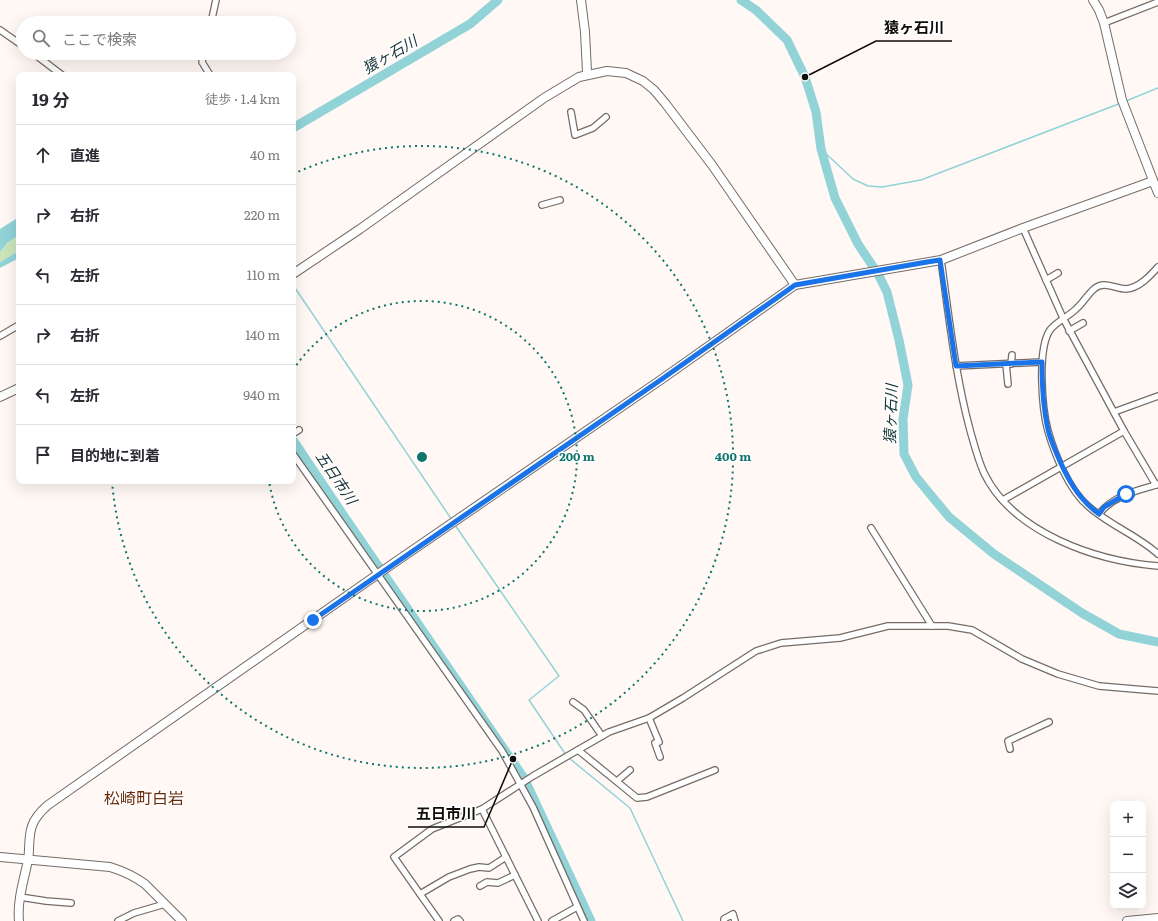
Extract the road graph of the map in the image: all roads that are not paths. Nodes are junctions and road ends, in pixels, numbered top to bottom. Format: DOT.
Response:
graph roads {
  1 [pos="216,0"];
  2 [pos="581,0"];
  3 [pos="1093,0"];
  4 [pos="1158,2"];
  5 [pos="213,16"];
  6 [pos="1104,23"];
  7 [pos="0,30"];
  8 [pos="16,41"];
  9 [pos="42,60"];
  10 [pos="202,60"];
  11 [pos="58,72"];
  12 [pos="208,72"];
  13 [pos="590,74"];
  14 [pos="570,112"];
  15 [pos="606,117"];
  16 [pos="1156,180"];
  17 [pos="1158,193"];
  18 [pos="560,200"];
  19 [pos="542,205"];
  20 [pos="1024,228"];
  21 [pos="940,260"];
  22 [pos="1158,267"];
  23 [pos="296,272"];
  24 [pos="1058,273"];
  25 [pos="1046,280"];
  26 [pos="795,285"];
  27 [pos="1063,318"];
  28 [pos="1083,324"];
  29 [pos="16,327"];
  30 [pos="1069,331"];
  31 [pos="0,336"];
  32 [pos="1012,355"];
  33 [pos="1042,362"];
  34 [pos="1008,364"];
  35 [pos="956,366"];
  36 [pos="1008,384"];
  37 [pos="16,389"];
  38 [pos="1158,396"];
  39 [pos="0,397"];
  40 [pos="1114,412"];
  41 [pos="1124,431"];
  42 [pos="296,458"];
  43 [pos="1062,467"];
  44 [pos="1157,484"];
  45 [pos="1003,500"];
  46 [pos="1099,514"];
  47 [pos="871,528"];
  48 [pos="1158,554"];
  49 [pos="1157,565"];
  50 [pos="378,575"];
  51 [pos="932,626"];
  52 [pos="1158,691"];
  53 [pos="573,702"];
  54 [pos="649,718"];
  55 [pos="1049,722"];
  56 [pos="602,736"];
  57 [pos="1010,749"];
  58 [pos="578,750"];
  59 [pos="660,757"];
  60 [pos="630,770"];
  61 [pos="714,770"];
  62 [pos="617,781"];
  63 [pos="521,784"];
  64 [pos="482,809"];
  65 [pos="0,857"];
  66 [pos="506,857"];
  67 [pos="28,859"];
  68 [pos="515,875"];
  69 [pos="480,886"];
  70 [pos="420,894"];
  71 [pos="20,897"];
  72 [pos="71,903"];
  73 [pos="165,904"];
  74 [pos="577,907"];
  75 [pos="1158,918"];
  76 [pos="19,921"];
  77 [pos="118,921"];
  78 [pos="182,921"];
  79 [pos="439,921"];
  80 [pos="454,921"];
  81 [pos="460,921"];
  82 [pos="538,921"];
  83 [pos="552,921"];
  84 [pos="584,921"];
  85 [pos="724,921"];
  86 [pos="735,921"];
  87 [pos="1127,921"];
  1 -- 5 [label="street"];
  2 -- 13 [label="street"];
  3 -- 6 [label="street"];
  4 -- 6 [label="street"];
  6 -- 16 [label="street"];
  7 -- 8 [label="street"];
  9 -- 11 [label="street"];
  10 -- 12 [label="street"];
  13 -- 23 [label="street"];
  13 -- 26 [label="street"];
  14 -- 15 [label="street"];
  16 -- 17 [label="street"];
  16 -- 20 [label="street"];
  18 -- 19 [label="street"];
  20 -- 21 [label="street"];
  20 -- 25 [label="street"];
  21 -- 26 [label="street"];
  21 -- 35 [label="street"];
  22 -- 27 [label="street"];
  24 -- 25 [label="street"];
  25 -- 27 [label="street"];
  26 -- 50 [label="street"];
  27 -- 30 [label="street"];
  27 -- 33 [label="street"];
  28 -- 30 [label="street"];
  29 -- 31 [label="street"];
  30 -- 40 [label="street"];
  32 -- 34 [label="street"];
  33 -- 34 [label="street"];
  33 -- 43 [label="street"];
  34 -- 35 [label="street"];
  34 -- 36 [label="street"];
  35 -- 45 [label="street"];
  37 -- 39 [label="street"];
  38 -- 40 [label="street"];
  40 -- 41 [label="street"];
  41 -- 43 [label="street"];
  41 -- 44 [label="street"];
  42 -- 50 [label="street"];
  43 -- 45 [label="street"];
  43 -- 46 [label="street"];
  44 -- 46 [label="street"];
  45 -- 49 [label="street"];
  46 -- 48 [label="street"];
  47 -- 51 [label="street"];
  50 -- 63 [label="street"];
  50 -- 67 [label="street"];
  51 -- 52 [label="street"];
  51 -- 54 [label="street"];
  53 -- 56 [label="street"];
  54 -- 56 [label="street"];
  54 -- 59 [label="street"];
  55 -- 57 [label="street"];
  56 -- 58 [label="street"];
  58 -- 62 [label="street"];
  58 -- 63 [label="street"];
  60 -- 62 [label="street"];
  61 -- 62 [label="street"];
  63 -- 64 [label="street"];
  63 -- 74 [label="street"];
  64 -- 66 [label="street"];
  64 -- 70 [label="street"];
  65 -- 67 [label="street"];
  66 -- 68 [label="street"];
  66 -- 70 [label="street"];
  67 -- 71 [label="street"];
  67 -- 73 [label="street"];
  68 -- 69 [label="street"];
  68 -- 82 [label="street"];
  70 -- 79 [label="street"];
  71 -- 72 [label="street"];
  71 -- 76 [label="street"];
  73 -- 77 [label="street"];
  73 -- 78 [label="street"];
  74 -- 83 [label="street"];
  74 -- 84 [label="street"];
  75 -- 87 [label="street"];
  80 -- 81 [label="street"];
  85 -- 86 [label="street"];
}
